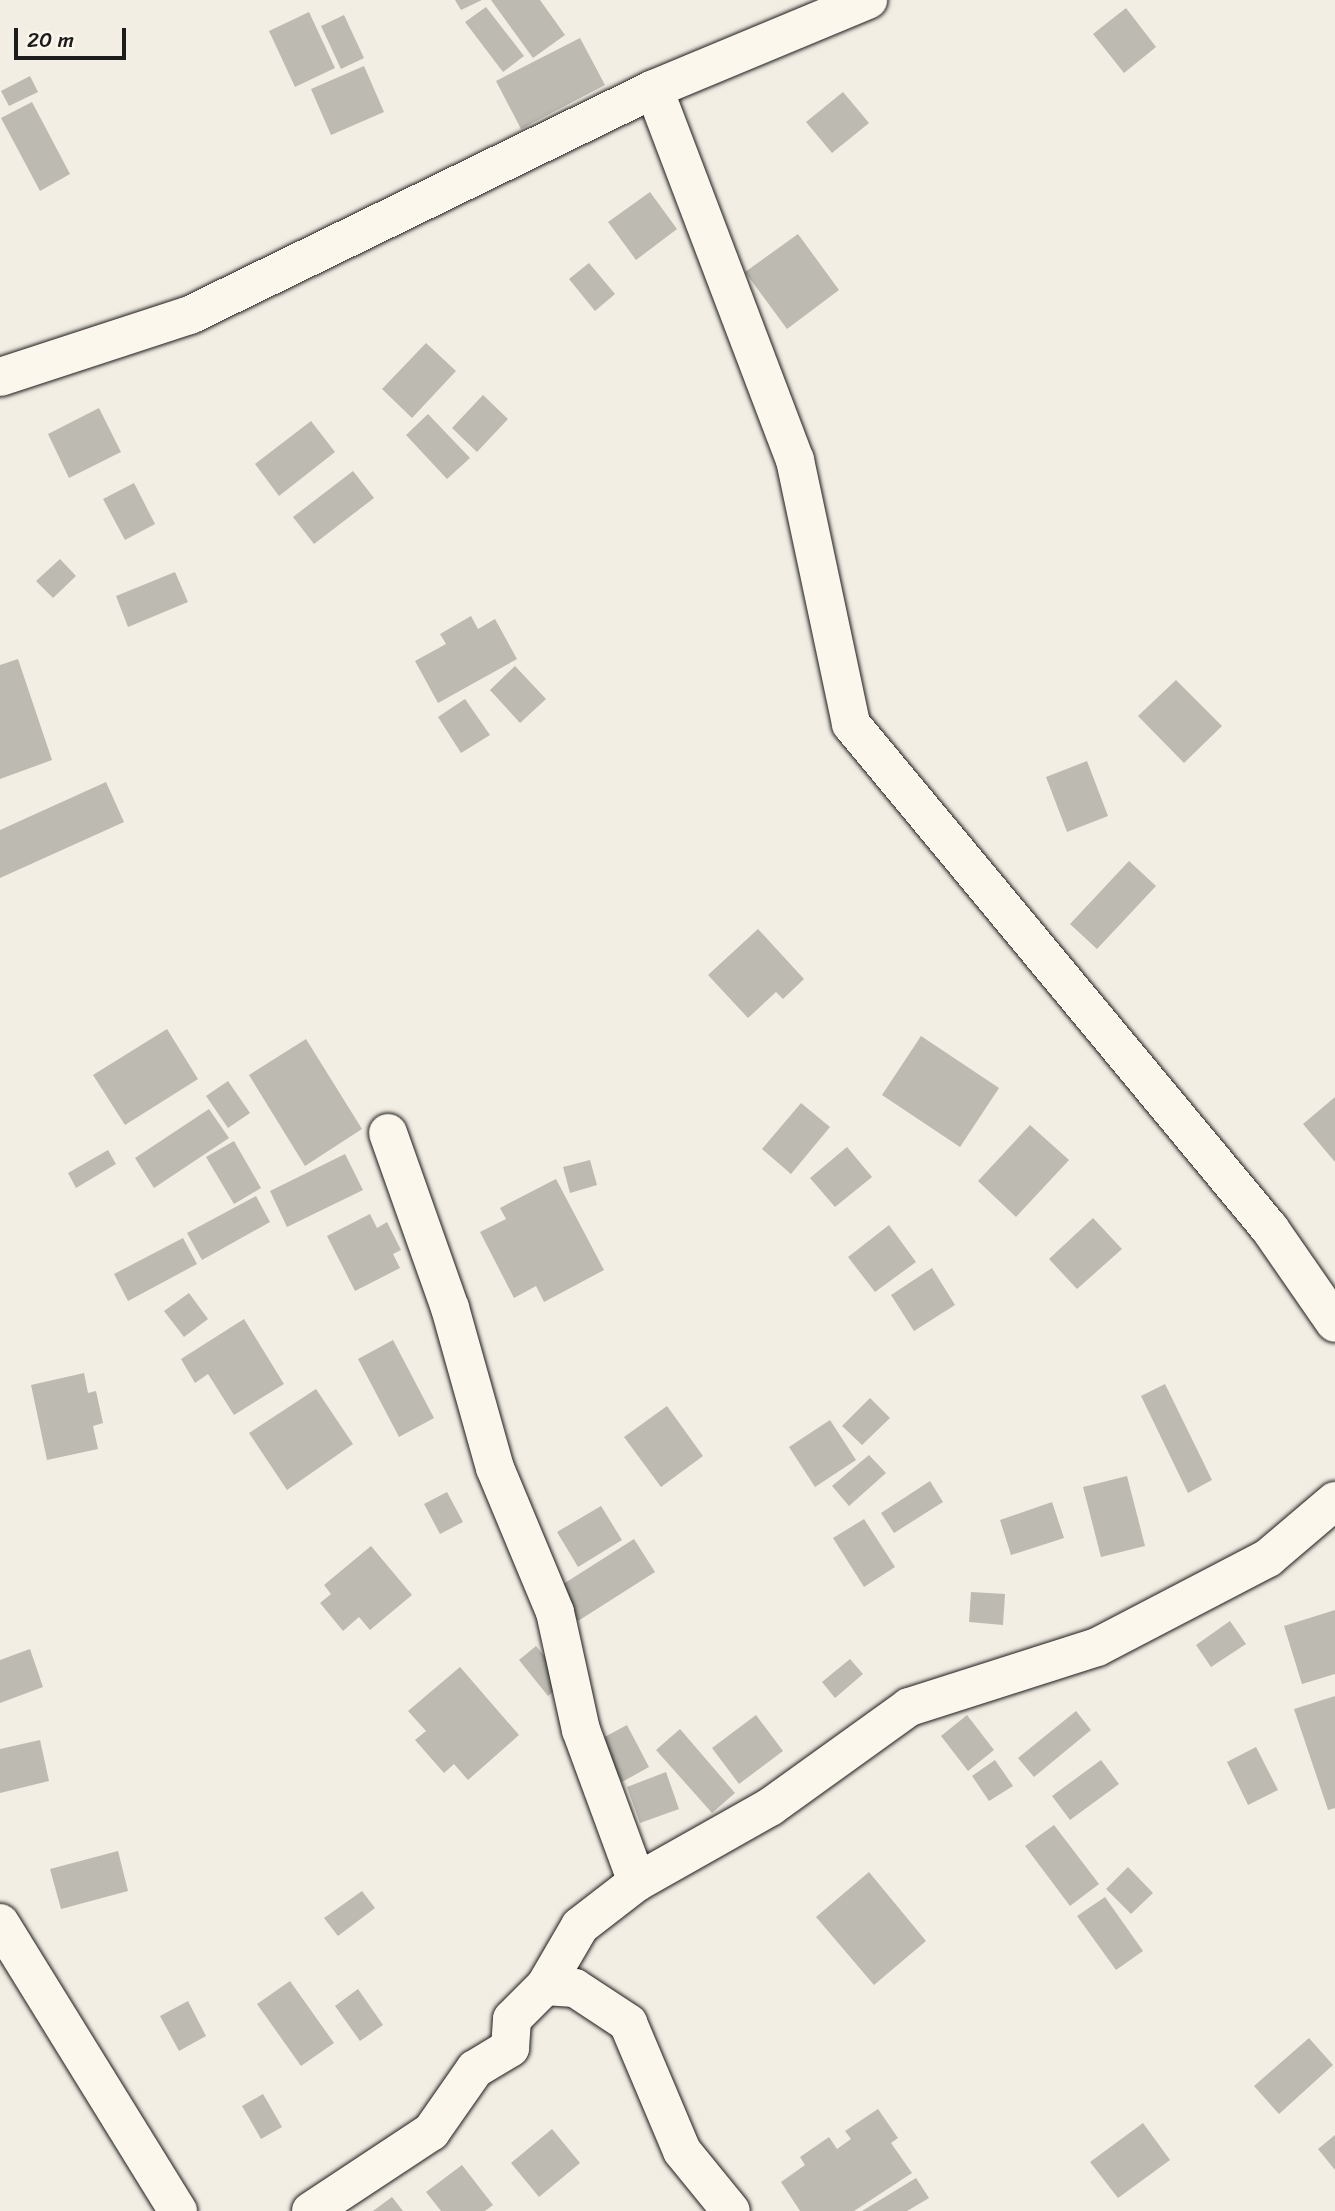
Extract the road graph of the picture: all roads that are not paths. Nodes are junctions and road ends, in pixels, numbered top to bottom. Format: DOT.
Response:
graph roads {
  1 [pos="869,0"];
  2 [pos="654,89"];
  3 [pos="0,377"];
  4 [pos="388,1133"];
  5 [pos="1335,1323"];
  6 [pos="1335,1501"];
  7 [pos="637,1882"];
  8 [pos="0,1923"];
  9 [pos="545,1986"];
  10 [pos="178,2211"];
  11 [pos="311,2211"];
  12 [pos="731,2211"];
  1 -- 2 [label="street"];
  2 -- 3 [label="street"];
  2 -- 5 [label="street"];
  4 -- 7 [label="street"];
  6 -- 7 [label="street"];
  7 -- 9 [label="street"];
  8 -- 10 [label="street"];
  9 -- 11 [label="street"];
  9 -- 12 [label="street"];
}
